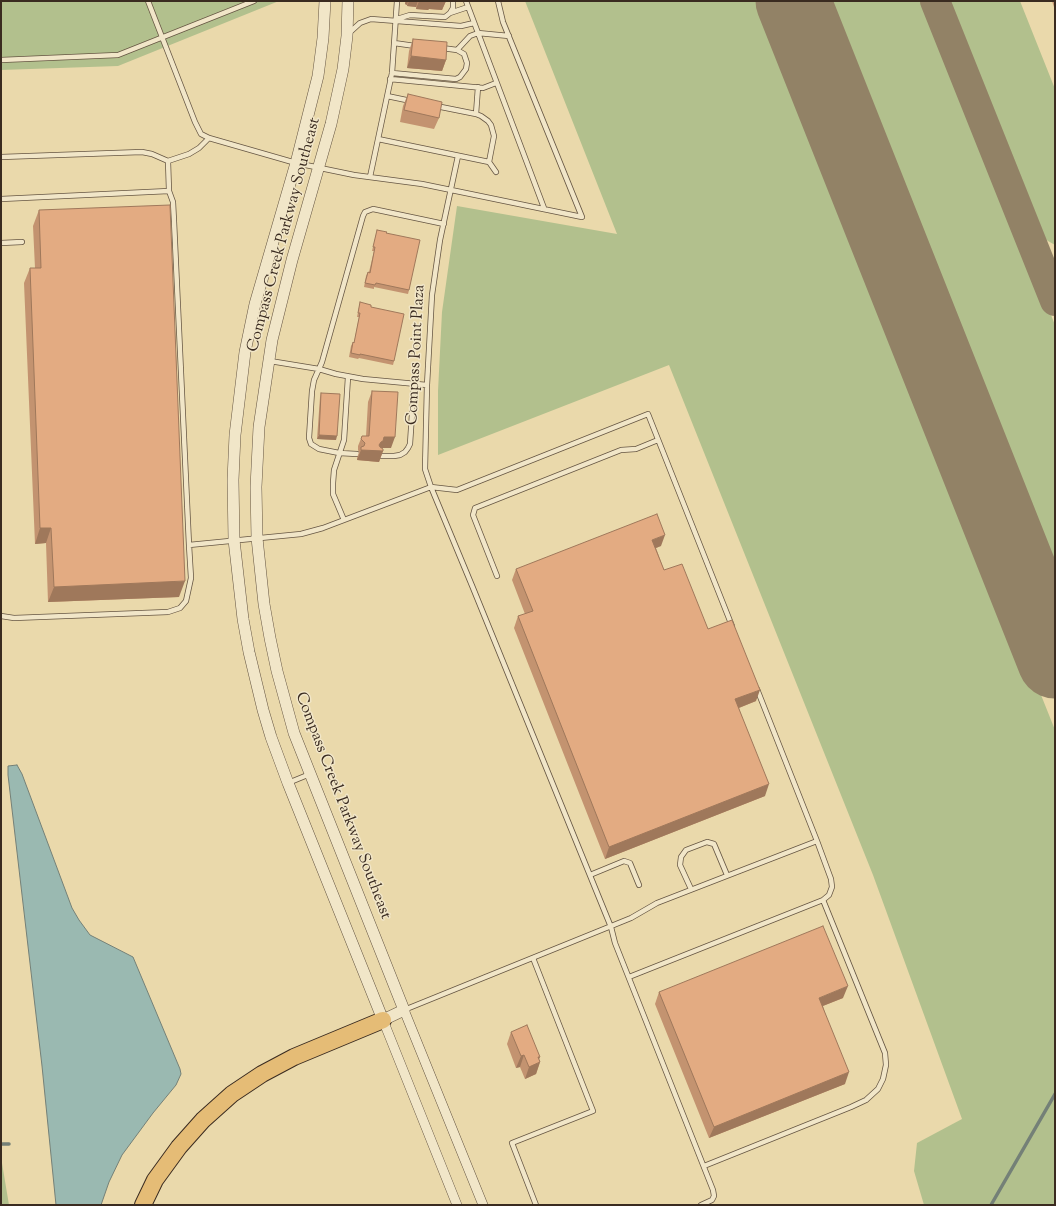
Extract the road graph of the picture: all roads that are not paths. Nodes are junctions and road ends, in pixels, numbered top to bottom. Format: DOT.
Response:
graph roads {
  1 [pos="148,1"];
  2 [pos="254,1"];
  3 [pos="325,1"];
  4 [pos="348,1"];
  5 [pos="397,1"];
  6 [pos="453,1"];
  7 [pos="466,1"];
  8 [pos="498,1"];
  9 [pos="468,7"];
  10 [pos="450,13"];
  11 [pos="396,20"];
  12 [pos="474,23"];
  13 [pos="478,33"];
  14 [pos="346,36"];
  15 [pos="509,36"];
  16 [pos="162,37"];
  17 [pos="394,44"];
  18 [pos="418,46"];
  19 [pos="433,47"];
  20 [pos="457,50"];
  21 [pos="1,60"];
  22 [pos="392,73"];
  23 [pos="390,79"];
  24 [pos="496,83"];
  25 [pos="478,87"];
  26 [pos="387,96"];
  27 [pos="416,102"];
  28 [pos="430,104"];
  29 [pos="476,114"];
  30 [pos="209,138"];
  31 [pos="378,138"];
  32 [pos="458,156"];
  33 [pos="1,157"];
  34 [pos="168,161"];
  35 [pos="489,162"];
  36 [pos="296,163"];
  37 [pos="319,168"];
  38 [pos="496,172"];
  39 [pos="370,177"];
  40 [pos="452,190"];
  41 [pos="169,191"];
  42 [pos="1,200"];
  43 [pos="544,208"];
  44 [pos="444,224"];
  45 [pos="22,242"];
  46 [pos="1,243"];
  47 [pos="268,361"];
  48 [pos="319,369"];
  49 [pos="348,377"];
  50 [pos="414,384"];
  51 [pos="427,385"];
  52 [pos="658,440"];
  53 [pos="339,454"];
  54 [pos="357,454"];
  55 [pos="379,456"];
  56 [pos="431,487"];
  57 [pos="344,520"];
  58 [pos="257,538"];
  59 [pos="234,540"];
  60 [pos="189,545"];
  61 [pos="497,576"];
  62 [pos="1,616"];
  63 [pos="735,634"];
  64 [pos="756,686"];
  65 [pos="310,774"];
  66 [pos="288,783"];
  67 [pos="817,840"];
  68 [pos="590,875"];
  69 [pos="727,875"];
  70 [pos="639,885"];
  71 [pos="691,889"];
  72 [pos="823,900"];
  73 [pos="610,927"];
  74 [pos="534,958"];
  75 [pos="628,977"];
  76 [pos="404,1010"];
  77 [pos="383,1020"];
  78 [pos="704,1166"];
  79 [pos="143,1205"];
  80 [pos="456,1205"];
  81 [pos="483,1205"];
  82 [pos="536,1205"];
  83 [pos="701,1205"];
  1 -- 16 [label="lane"];
  2 -- 16 [label="lane"];
  3 -- 36 [label="street, Compass Creek Parkway Southeast"];
  4 -- 14 [label="street, Compass Creek Parkway Southeast"];
  5 -- 11 [label="lane"];
  6 -- 10 [label="lane"];
  7 -- 9 [label="lane"];
  8 -- 15 [label="lane"];
  9 -- 10 [label="lane"];
  9 -- 12 [label="lane"];
  10 -- 11 [label="lane"];
  11 -- 12 [label="lane"];
  11 -- 14 [label="lane"];
  11 -- 17 [label="lane"];
  12 -- 13 [label="lane"];
  13 -- 15 [label="lane"];
  13 -- 20 [label="lane"];
  13 -- 24 [label="lane"];
  14 -- 37 [label="street, Compass Creek Parkway Southeast"];
  15 -- 43 [label="lane"];
  16 -- 21 [label="lane"];
  16 -- 30 [label="lane"];
  17 -- 18 [label="lane"];
  17 -- 22 [label="lane"];
  19 -- 20 [label="lane"];
  20 -- 22 [label="lane"];
  22 -- 23 [label="lane"];
  23 -- 25 [label="lane"];
  23 -- 26 [label="lane"];
  24 -- 25 [label="lane"];
  24 -- 43 [label="lane"];
  25 -- 29 [label="lane"];
  26 -- 27 [label="lane"];
  26 -- 31 [label="lane"];
  28 -- 29 [label="lane"];
  29 -- 35 [label="lane"];
  30 -- 34 [label="lane"];
  30 -- 36 [label="lane"];
  31 -- 32 [label="lane"];
  31 -- 39 [label="lane"];
  32 -- 35 [label="lane"];
  32 -- 40 [label="lane, Compass Point Plaza"];
  33 -- 34 [label="lane"];
  34 -- 41 [label="lane"];
  35 -- 38 [label="lane"];
  36 -- 37 [label="lane"];
  36 -- 59 [label="street, Compass Creek Parkway Southeast"];
  37 -- 39 [label="lane"];
  37 -- 47 [label="street, Compass Creek Parkway Southeast"];
  39 -- 40 [label="lane"];
  40 -- 43 [label="lane"];
  40 -- 44 [label="lane, Compass Point Plaza"];
  41 -- 42 [label="lane"];
  41 -- 60 [label="lane"];
  44 -- 48 [label="lane"];
  44 -- 51 [label="lane, Compass Point Plaza"];
  45 -- 46 [label="lane"];
  47 -- 48 [label="lane"];
  47 -- 58 [label="street, Compass Creek Parkway Southeast"];
  48 -- 49 [label="lane"];
  48 -- 53 [label="lane"];
  49 -- 50 [label="lane"];
  49 -- 53 [label="lane"];
  50 -- 51 [label="lane"];
  50 -- 55 [label="lane"];
  51 -- 56 [label="lane, Compass Point Plaza"];
  52 -- 56 [label="lane"];
  52 -- 61 [label="lane"];
  52 -- 63 [label="lane"];
  53 -- 54 [label="lane"];
  53 -- 57 [label="lane"];
  56 -- 57 [label="lane"];
  56 -- 68 [label="lane, Compass Point Plaza"];
  57 -- 58 [label="lane"];
  58 -- 59 [label="lane"];
  58 -- 65 [label="street, Compass Creek Parkway Southeast"];
  59 -- 60 [label="lane"];
  59 -- 66 [label="street, Compass Creek Parkway Southeast"];
  60 -- 62 [label="lane"];
  64 -- 67 [label="lane"];
  65 -- 66 [label="lane"];
  65 -- 76 [label="street, Compass Creek Parkway Southeast"];
  66 -- 77 [label="street, Compass Creek Parkway Southeast"];
  67 -- 69 [label="lane"];
  67 -- 72 [label="lane"];
  68 -- 70 [label="lane"];
  68 -- 73 [label="lane, Compass Point Plaza"];
  69 -- 71 [label="lane"];
  69 -- 71 [label="lane"];
  71 -- 73 [label="lane"];
  72 -- 75 [label="lane"];
  72 -- 78 [label="lane"];
  73 -- 74 [label="lane"];
  73 -- 75 [label="lane, Compass Point Plaza"];
  74 -- 76 [label="lane"];
  74 -- 82 [label="lane"];
  75 -- 78 [label="lane, Compass Point Plaza"];
  76 -- 77 [label="street"];
  76 -- 81 [label="street, Compass Creek Parkway Southeast"];
  77 -- 79 [label="highway"];
  77 -- 80 [label="street, Compass Creek Parkway Southeast"];
  78 -- 83 [label="lane, Compass Point Plaza"];
}
